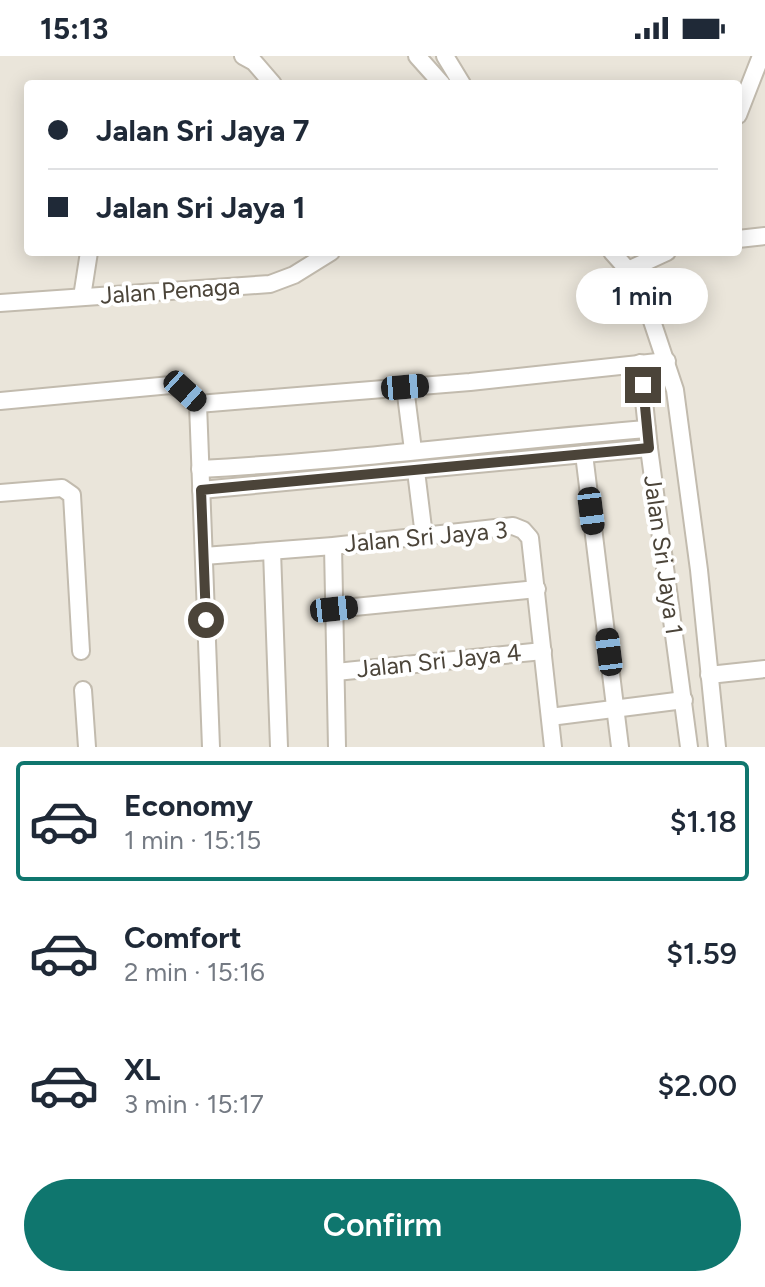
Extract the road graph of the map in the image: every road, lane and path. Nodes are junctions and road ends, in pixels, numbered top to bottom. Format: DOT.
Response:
graph roads {
  1 [pos="243,56"];
  2 [pos="417,56"];
  3 [pos="445,56"];
  4 [pos="761,56"];
  5 [pos="270,80"];
  6 [pos="438,80"];
  7 [pos="460,80"];
  8 [pos="742,105"];
  9 [pos="765,236"];
  10 [pos="742,239"];
  11 [pos="88,256"];
  12 [pos="325,256"];
  13 [pos="616,256"];
  14 [pos="658,256"];
  15 [pos="628,270"];
  16 [pos="82,297"];
  17 [pos="0,303"];
  18 [pos="667,361"];
  19 [pos="640,363"];
  20 [pos="405,387"];
  21 [pos="0,401"];
  22 [pos="198,404"];
  23 [pos="647,429"];
  24 [pos="649,448"];
  25 [pos="413,450"];
  26 [pos="584,454"];
  27 [pos="200,469"];
  28 [pos="416,471"];
  29 [pos="201,490"];
  30 [pos="0,493"];
  31 [pos="424,536"];
  32 [pos="333,546"];
  33 [pos="272,551"];
  34 [pos="204,556"];
  35 [pos="537,589"];
  36 [pos="334,609"];
  37 [pos="81,651"];
  38 [pos="543,651"];
  39 [pos="765,669"];
  40 [pos="336,672"];
  41 [pos="709,675"];
  42 [pos="83,690"];
  43 [pos="684,700"];
  44 [pos="616,709"];
  45 [pos="550,717"];
  46 [pos="87,747"];
  47 [pos="211,747"];
  48 [pos="279,747"];
  49 [pos="337,747"];
  50 [pos="553,747"];
  51 [pos="620,747"];
  52 [pos="689,747"];
  53 [pos="717,747"];
  1 -- 5 [label="street"];
  2 -- 6 [label="street"];
  3 -- 7 [label="street"];
  4 -- 8 [label="street"];
  9 -- 10 [label="street"];
  11 -- 16 [label="street"];
  12 -- 16 [label="street, Jalan Penaga"];
  13 -- 15 [label="street"];
  14 -- 15 [label="street"];
  15 -- 18 [label="street"];
  16 -- 17 [label="street, Jalan Penaga"];
  18 -- 19 [label="street"];
  18 -- 41 [label="street"];
  19 -- 20 [label="street"];
  19 -- 23 [label="street, Jalan Sri Jaya 1"];
  20 -- 22 [label="street"];
  20 -- 25 [label="street"];
  21 -- 22 [label="street"];
  22 -- 27 [label="street"];
  23 -- 24 [label="street, Jalan Sri Jaya 1"];
  23 -- 25 [label="street"];
  24 -- 26 [label="street"];
  24 -- 43 [label="street, Jalan Sri Jaya 1"];
  25 -- 27 [label="street"];
  26 -- 28 [label="street"];
  26 -- 44 [label="street"];
  27 -- 29 [label="street"];
  28 -- 29 [label="street"];
  28 -- 31 [label="street"];
  29 -- 34 [label="street"];
  30 -- 37 [label="street"];
  31 -- 32 [label="street, Jalan Sri Jaya 3"];
  31 -- 35 [label="street, Jalan Sri Jaya 3"];
  32 -- 33 [label="street, Jalan Sri Jaya 3"];
  32 -- 36 [label="street"];
  33 -- 34 [label="street, Jalan Sri Jaya 3"];
  33 -- 48 [label="street"];
  34 -- 47 [label="street"];
  35 -- 36 [label="street"];
  35 -- 38 [label="street, Jalan Sri Jaya 3"];
  36 -- 40 [label="street"];
  38 -- 40 [label="street, Jalan Sri Jaya 4"];
  38 -- 45 [label="street, Jalan Sri Jaya 3"];
  39 -- 41 [label="street"];
  40 -- 49 [label="street"];
  41 -- 53 [label="street"];
  42 -- 46 [label="street"];
  43 -- 44 [label="street"];
  43 -- 52 [label="street, Jalan Sri Jaya 1"];
  44 -- 45 [label="street"];
  44 -- 51 [label="street"];
  45 -- 50 [label="street, Jalan Sri Jaya 3"];
}
